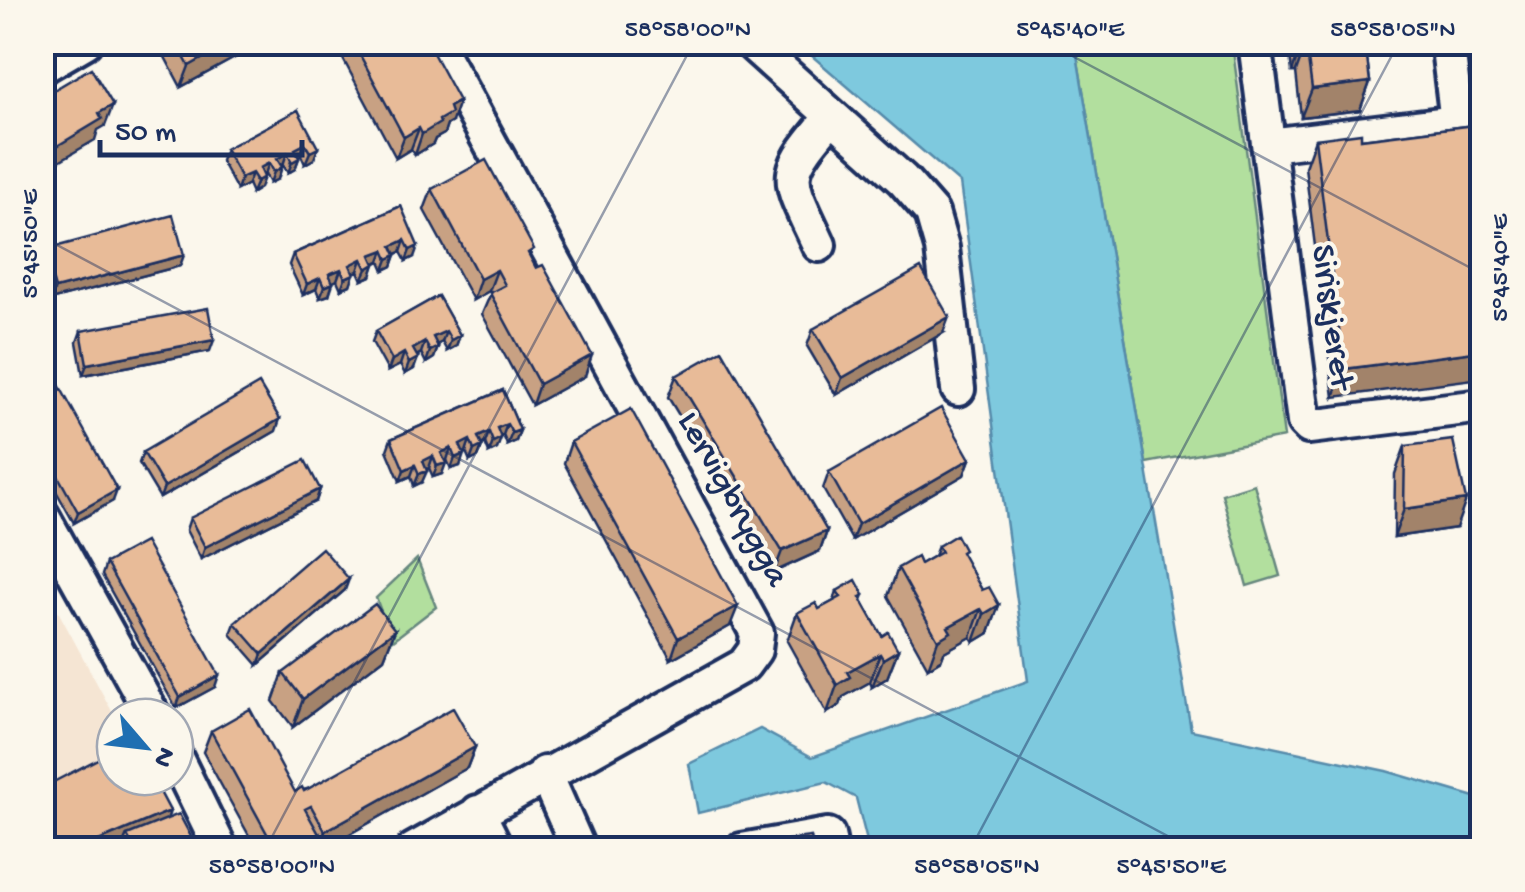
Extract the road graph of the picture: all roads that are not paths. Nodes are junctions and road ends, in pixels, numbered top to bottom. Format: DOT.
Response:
graph roads {
  1 [pos="85,42"];
  2 [pos="435,42"];
  3 [pos="750,42"];
  4 [pos="1255,42"];
  5 [pos="1453,42"];
  6 [pos="42,66"];
  7 [pos="832,116"];
  8 [pos="1470,120"];
  9 [pos="1270,145"];
  10 [pos="819,245"];
  11 [pos="958,389"];
  12 [pos="1482,406"];
  13 [pos="42,516"];
  14 [pos="143,697"];
  15 [pos="545,773"];
  16 [pos="195,797"];
  17 [pos="478,812"];
  18 [pos="221,850"];
  19 [pos="413,850"];
  20 [pos="497,850"];
  21 [pos="579,850"];
  22 [pos="742,850"];
  23 [pos="830,850"];
  1 -- 6 [label="street"];
  2 -- 15 [label="street, Lervigbrygga"];
  3 -- 7 [label="street"];
  4 -- 9 [label="street, Siriskjeret"];
  5 -- 8 [label="street"];
  7 -- 10 [label="street"];
  7 -- 11 [label="street"];
  8 -- 9 [label="street"];
  9 -- 12 [label="street, Siriskjeret"];
  13 -- 14 [label="street"];
  15 -- 17 [label="street, Lervigbrygga"];
  15 -- 21 [label="street"];
  16 -- 18 [label="street"];
  17 -- 19 [label="street, Lervigbrygga"];
  17 -- 20 [label="street"];
  22 -- 23 [label="street"];
}
